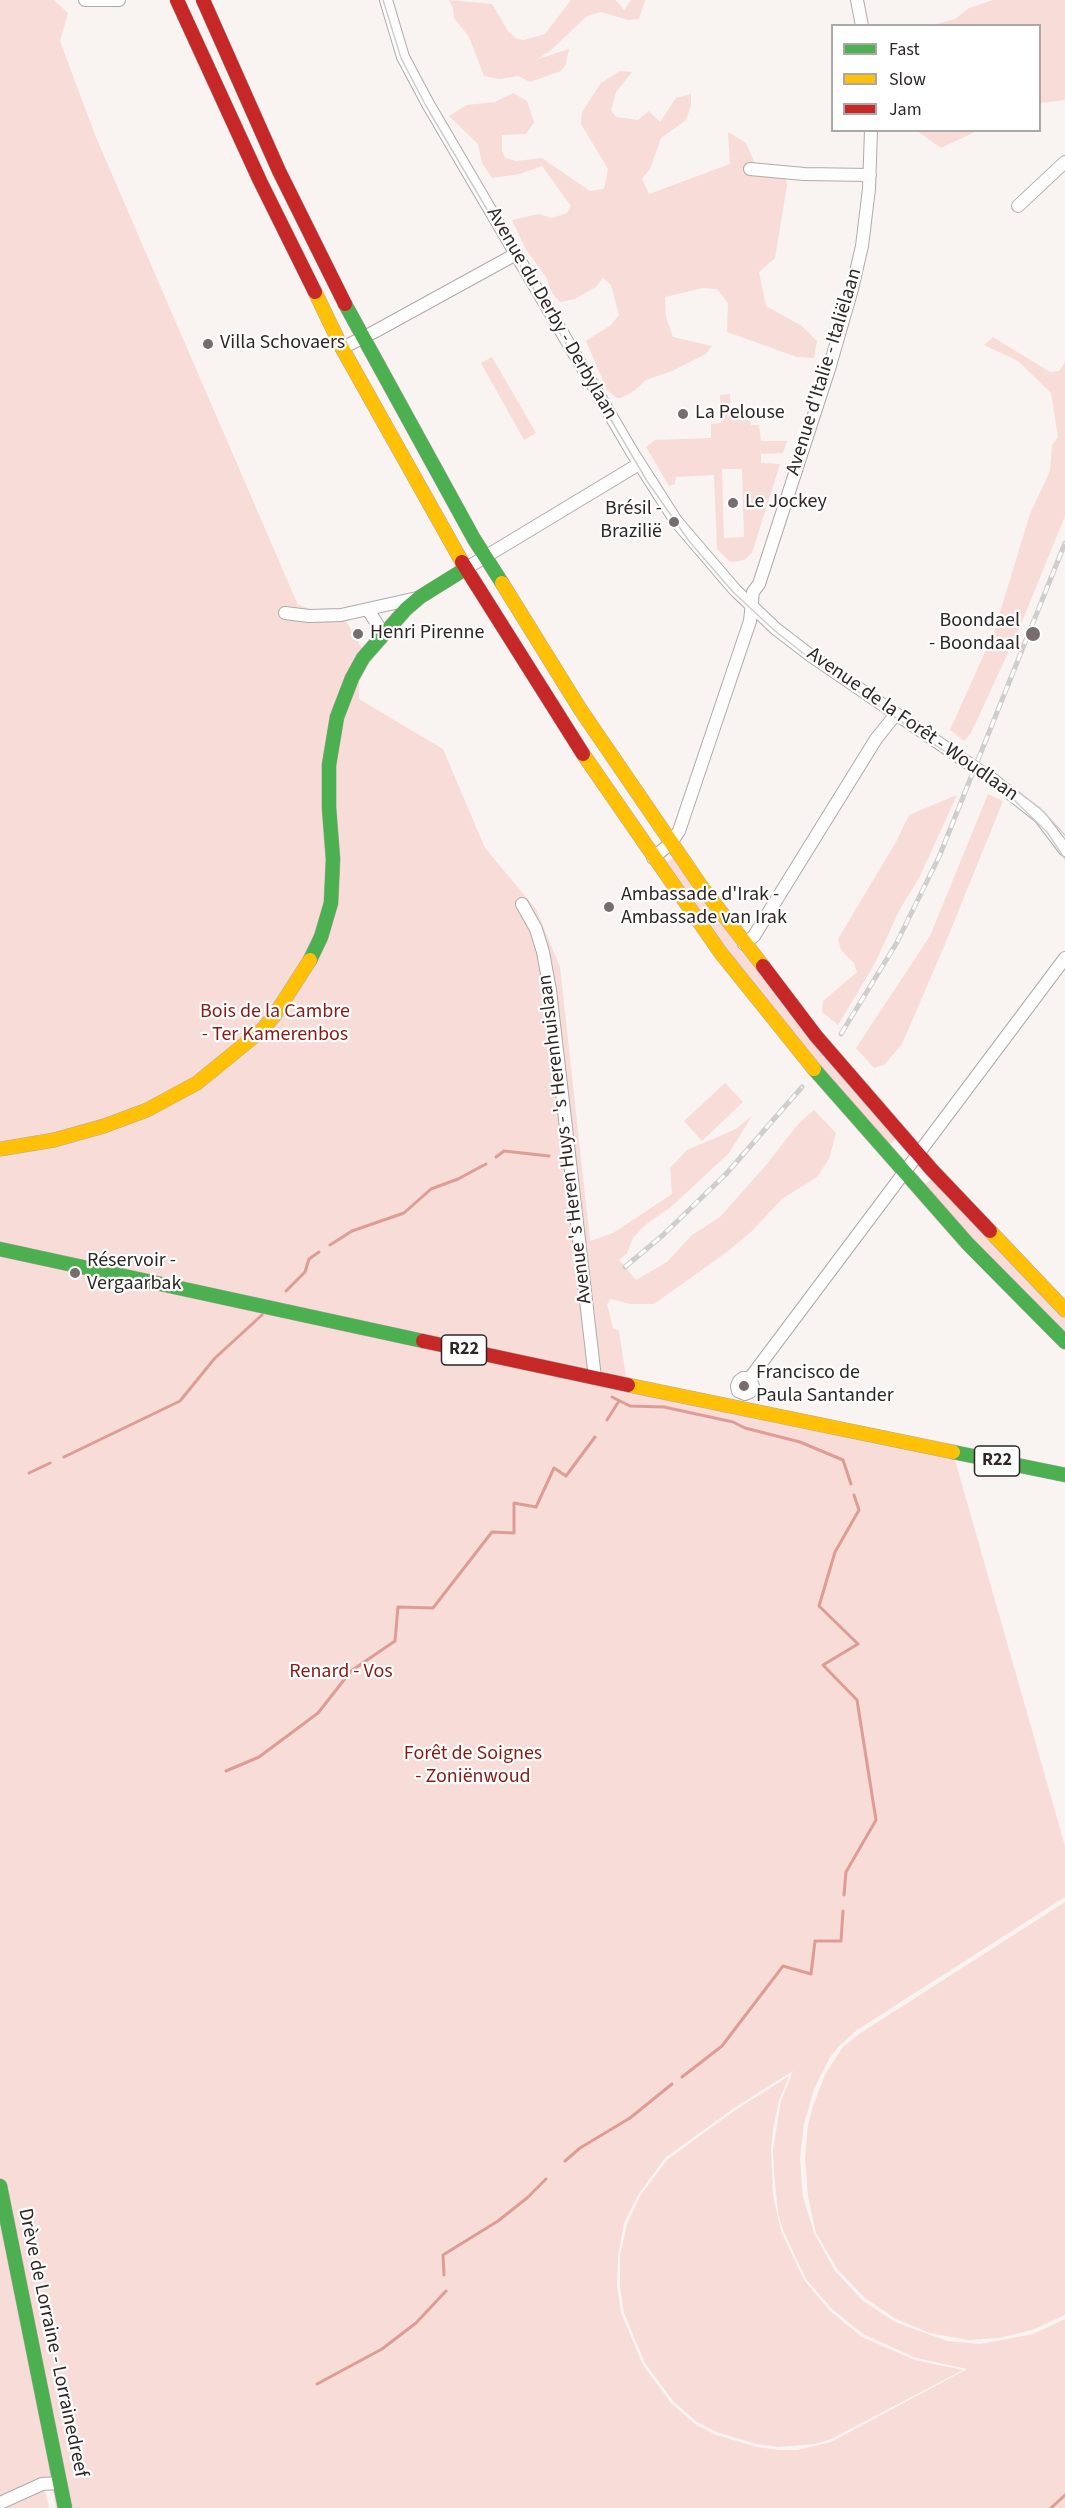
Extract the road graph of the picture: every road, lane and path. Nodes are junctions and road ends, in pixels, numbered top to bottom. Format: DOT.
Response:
graph roads {
  1 [pos="85,0"];
  2 [pos="119,0"];
  3 [pos="177,0"];
  4 [pos="203,0"];
  5 [pos="386,0"];
  6 [pos="857,0"];
  7 [pos="862,24"];
  8 [pos="871,132"];
  9 [pos="1063,166"];
  10 [pos="750,169"];
  11 [pos="870,175"];
  12 [pos="1018,206"];
  13 [pos="516,254"];
  14 [pos="362,338"];
  15 [pos="342,348"];
  16 [pos="639,464"];
  17 [pos="485,557"];
  18 [pos="465,569"];
  19 [pos="420,597"];
  20 [pos="752,607"];
  21 [pos="368,610"];
  22 [pos="285,613"];
  23 [pos="383,633"];
  24 [pos="896,714"];
  25 [pos="671,843"];
  26 [pos="1065,850"];
  27 [pos="653,858"];
  28 [pos="522,904"];
  29 [pos="744,944"];
  30 [pos="1065,958"];
  31 [pos="0,1149"];
  32 [pos="918,1154"];
  33 [pos="904,1173"];
  34 [pos="0,1249"];
  35 [pos="1065,1310"];
  36 [pos="1065,1342"];
  37 [pos="595,1378"];
  38 [pos="750,1378"];
  39 [pos="1065,1475"];
  40 [pos="0,2186"];
  41 [pos="60,2483"];
  42 [pos="0,2503"];
  43 [pos="65,2508"];
  1 -- 2 [label="street"];
  3 -- 15 [label="main road"];
  4 -- 14 [label="main road"];
  5 -- 13 [label="street, Avenue du Derby - Derbylaan"];
  6 -- 7 [label="street"];
  8 -- 11 [label="street, Avenue d'Italie - Italiëlaan"];
  9 -- 12 [label="street"];
  10 -- 11 [label="street"];
  11 -- 20 [label="street, Avenue d'Italie - Italiëlaan"];
  13 -- 14 [label="street"];
  13 -- 16 [label="street, Avenue du Derby - Derbylaan"];
  14 -- 15 [label="street"];
  14 -- 17 [label="main road"];
  15 -- 18 [label="main road"];
  16 -- 17 [label="street"];
  16 -- 20 [label="street, Avenue du Derby - Derbylaan"];
  17 -- 18 [label="street"];
  17 -- 25 [label="main road"];
  18 -- 19 [label="main road"];
  18 -- 27 [label="main road"];
  19 -- 21 [label="street"];
  19 -- 23 [label="main road"];
  20 -- 24 [label="street, Avenue de la Forêt - Woudlaan"];
  20 -- 25 [label="street, Avenue d'Italie - Italiëlaan"];
  21 -- 22 [label="street"];
  21 -- 23 [label="street"];
  23 -- 31 [label="main road"];
  24 -- 26 [label="street, Avenue de la Forêt - Woudlaan, bridge"];
  24 -- 29 [label="street"];
  25 -- 27 [label="street"];
  25 -- 29 [label="main road"];
  27 -- 33 [label="main road"];
  28 -- 37 [label="street, Avenue 's Heren Huys - 's Herenhuislaan"];
  29 -- 32 [label="main road"];
  30 -- 32 [label="street"];
  32 -- 33 [label="street"];
  32 -- 35 [label="main road"];
  33 -- 36 [label="main road"];
  33 -- 38 [label="street"];
  34 -- 37 [label="main road, R22"];
  37 -- 39 [label="main road, R22"];
  40 -- 41 [label="main road, Drève de Lorraine - Lorrainedreef"];
  41 -- 42 [label="street"];
  41 -- 43 [label="main road, Drève de Lorraine - Lorrainedreef"];
}
